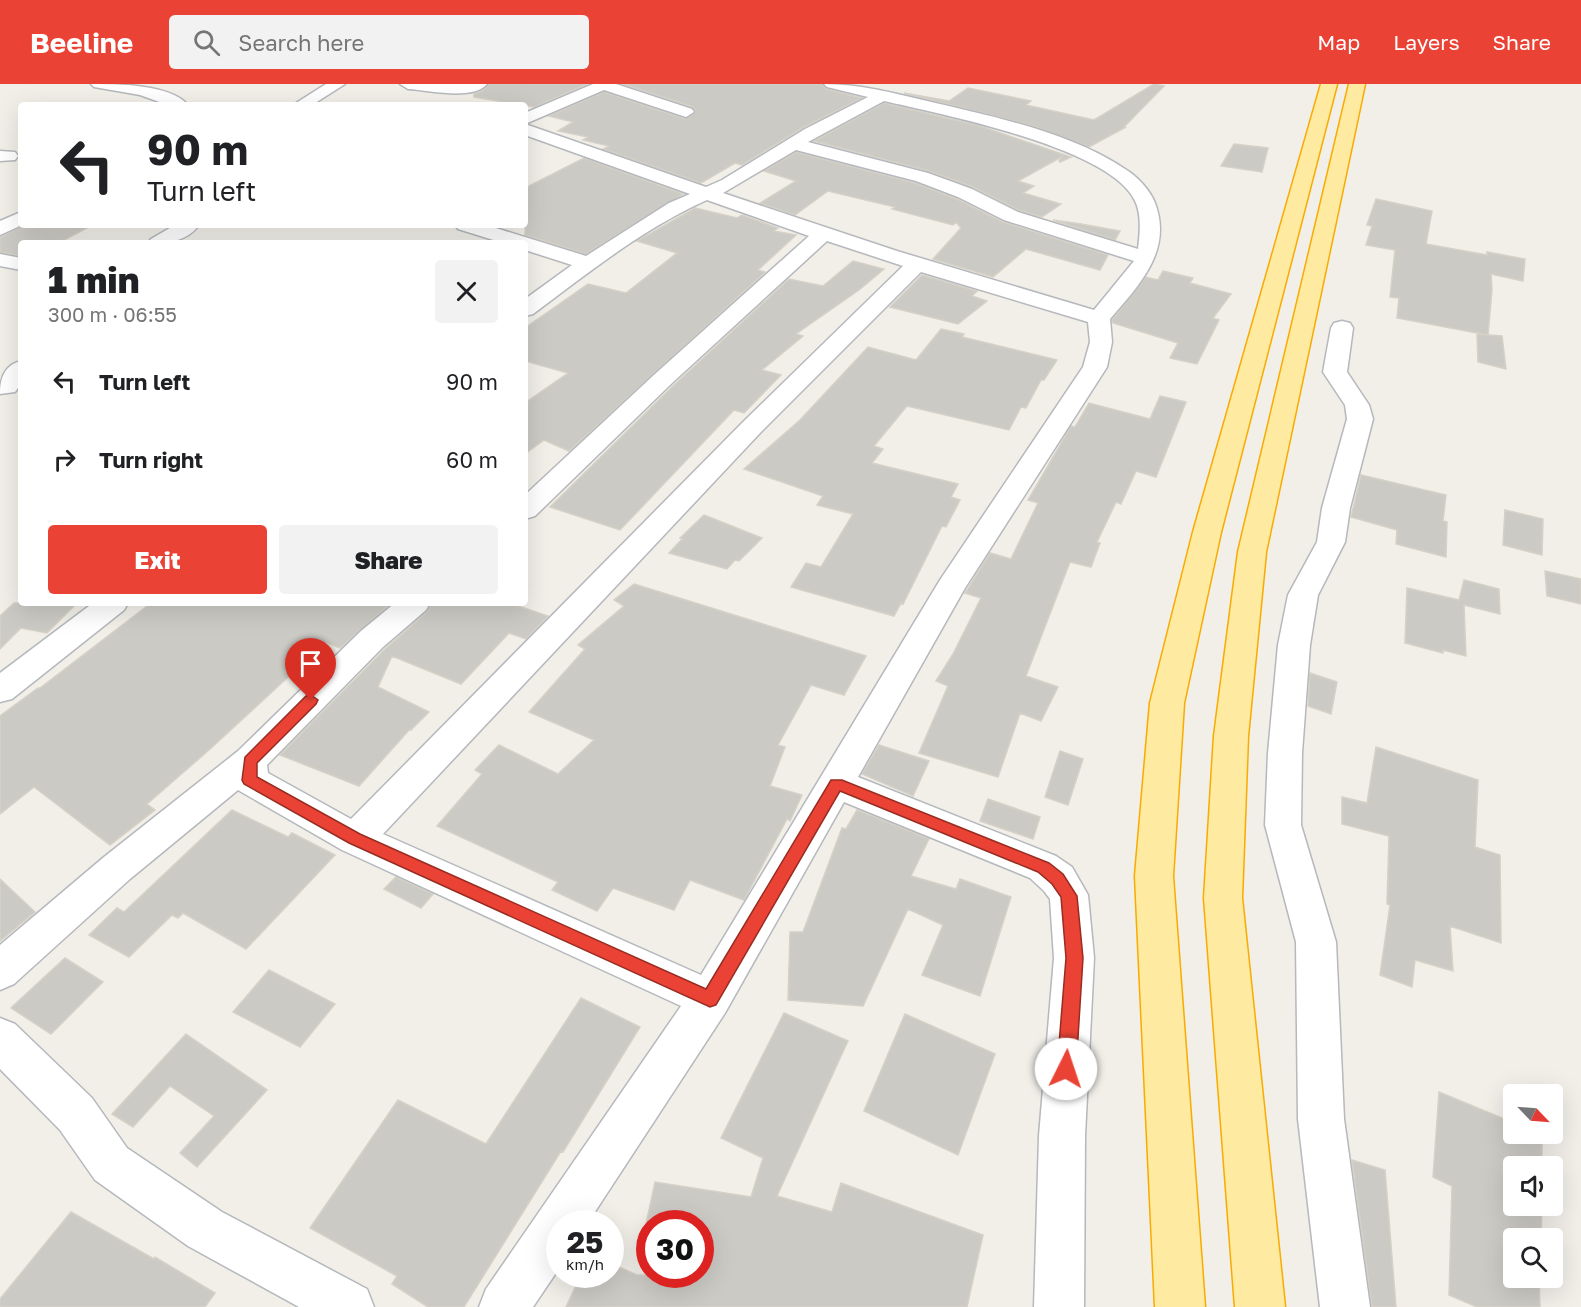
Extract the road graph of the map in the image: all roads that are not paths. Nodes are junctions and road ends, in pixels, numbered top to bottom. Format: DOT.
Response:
graph roads {
  1 [pos="99,84"];
  2 [pos="337,84"];
  3 [pos="408,84"];
  4 [pos="478,84"];
  5 [pos="832,84"];
  6 [pos="1329,84"];
  7 [pos="1357,84"];
  8 [pos="604,85"];
  9 [pos="186,89"];
  10 [pos="880,97"];
  11 [pos="175,102"];
  12 [pos="305,102"];
  13 [pos="686,112"];
  14 [pos="528,117"];
  15 [pos="528,130"];
  16 [pos="795,144"];
  17 [pos="704,194"];
  18 [pos="18,220"];
  19 [pos="184,228"];
  20 [pos="475,228"];
  21 [pos="0,229"];
  22 [pos="823,234"];
  23 [pos="163,240"];
  24 [pos="514,240"];
  25 [pos="528,244"];
  26 [pos="1146,258"];
  27 [pos="0,260"];
  28 [pos="18,263"];
  29 [pos="588,263"];
  30 [pos="917,264"];
  31 [pos="528,307"];
  32 [pos="1099,318"];
  33 [pos="1342,328"];
  34 [pos="528,507"];
  35 [pos="109,606"];
  36 [pos="411,606"];
  37 [pos="0,690"];
  38 [pos="250,761"];
  39 [pos="837,784"];
  40 [pos="355,839"];
  41 [pos="0,971"];
  42 [pos="710,999"];
  43 [pos="0,1039"];
  44 [pos="349,1307"];
  45 [pos="504,1307"];
  46 [pos="1059,1307"];
  47 [pos="1180,1307"];
  48 [pos="1260,1307"];
  49 [pos="1345,1307"];
  1 -- 11 [label="street"];
  2 -- 12 [label="street"];
  3 -- 4 [label="street"];
  5 -- 10 [label="street"];
  6 -- 47 [label="highway"];
  7 -- 48 [label="highway"];
  8 -- 13 [label="street"];
  8 -- 14 [label="street"];
  9 -- 11 [label="street"];
  10 -- 16 [label="street"];
  10 -- 26 [label="street"];
  15 -- 17 [label="street"];
  16 -- 17 [label="street"];
  16 -- 26 [label="street"];
  17 -- 22 [label="street"];
  17 -- 29 [label="street"];
  18 -- 21 [label="street"];
  19 -- 23 [label="street"];
  20 -- 24 [label="street"];
  22 -- 30 [label="street"];
  22 -- 34 [label="street"];
  25 -- 29 [label="street"];
  26 -- 32 [label="street"];
  27 -- 28 [label="street"];
  29 -- 31 [label="street"];
  30 -- 32 [label="street"];
  30 -- 40 [label="street"];
  32 -- 39 [label="street"];
  33 -- 49 [label="street"];
  35 -- 37 [label="street"];
  36 -- 38 [label="street"];
  38 -- 40 [label="street"];
  38 -- 41 [label="street"];
  39 -- 42 [label="street"];
  39 -- 46 [label="street"];
  40 -- 42 [label="street"];
  42 -- 45 [label="street"];
  43 -- 44 [label="street"];
}
